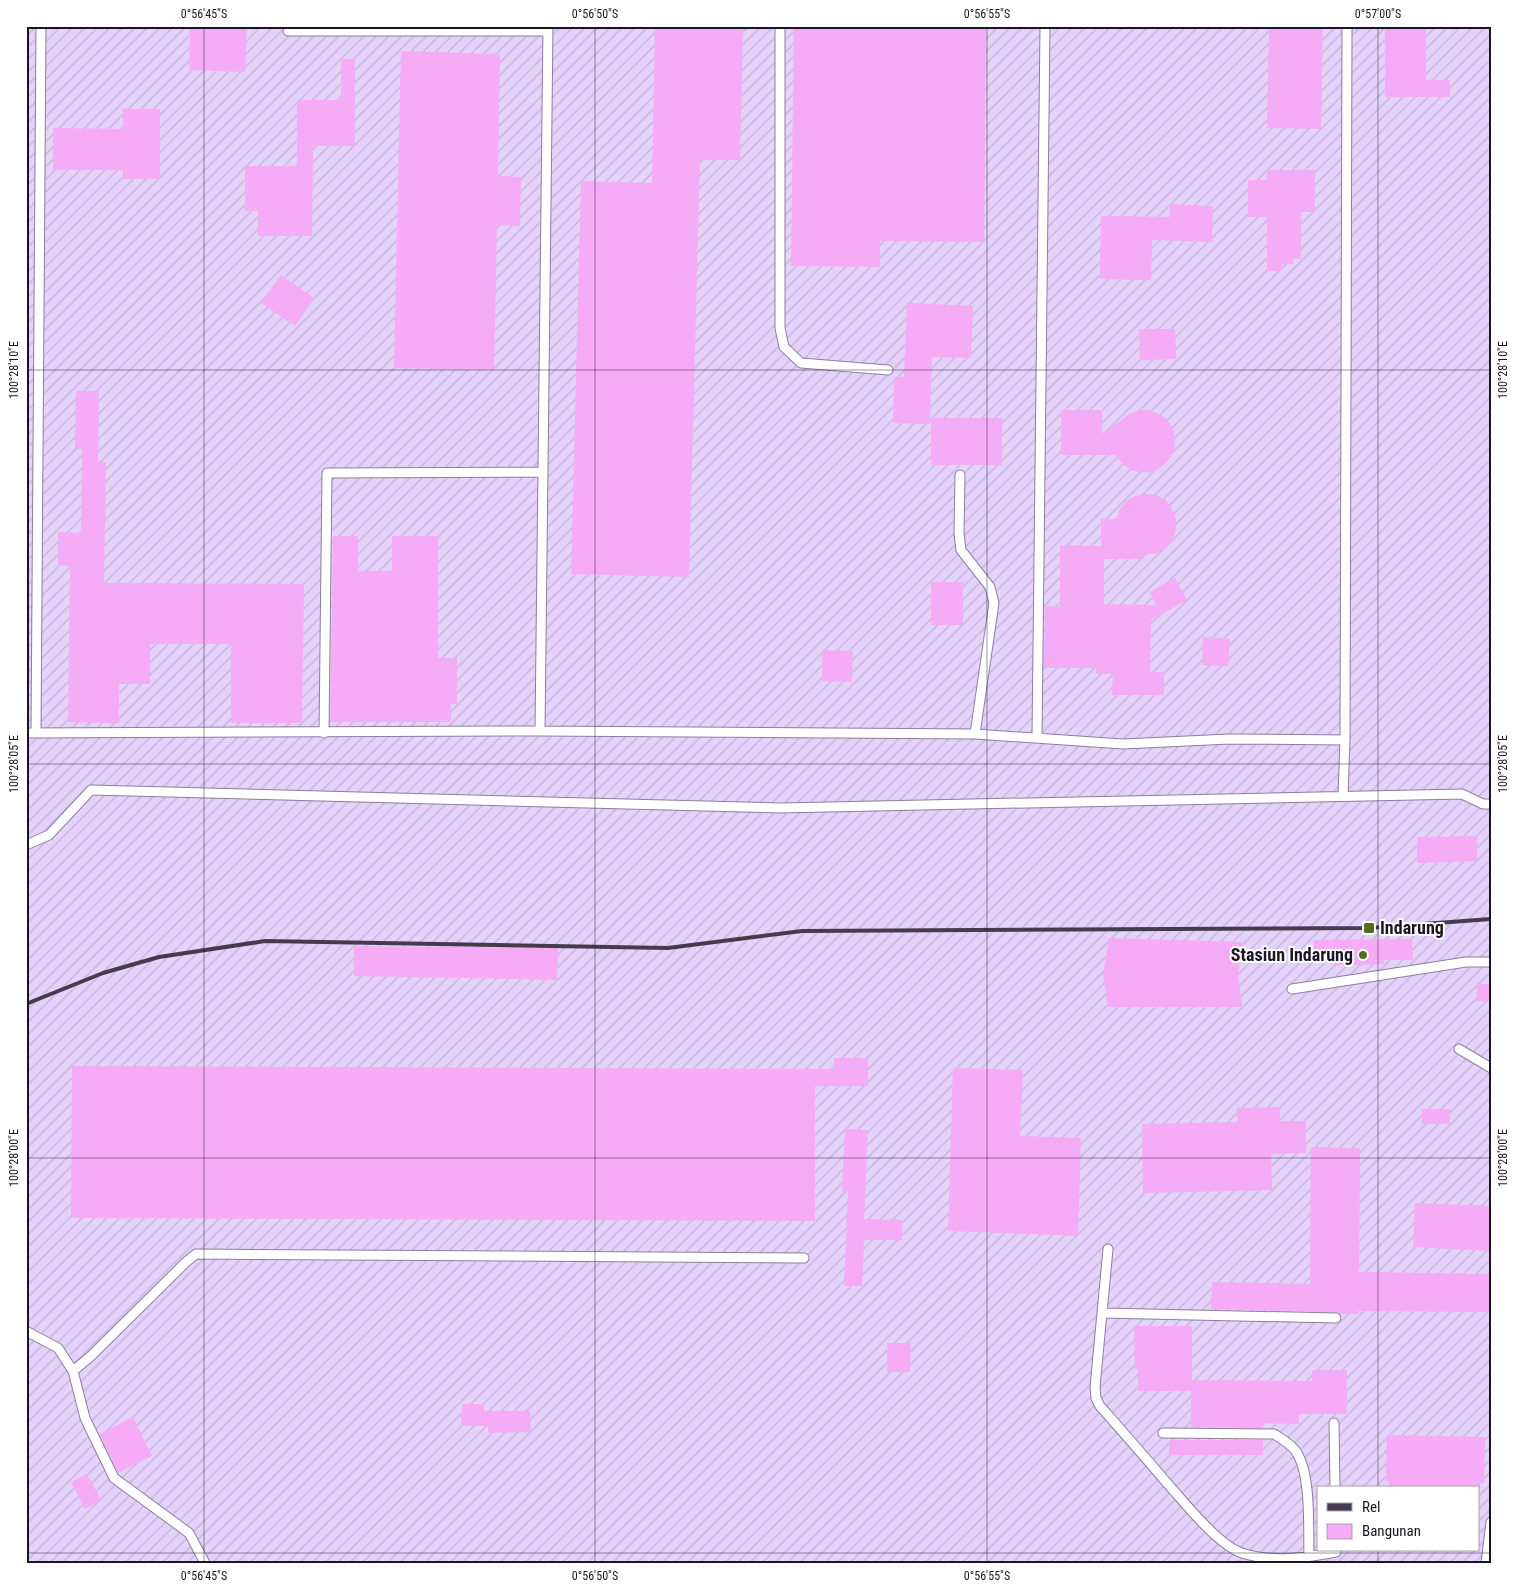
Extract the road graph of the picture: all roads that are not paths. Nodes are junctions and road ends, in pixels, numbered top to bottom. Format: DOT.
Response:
graph roads {
  1 [pos="41,26"];
  2 [pos="780,26"];
  3 [pos="1045,26"];
  4 [pos="1347,26"];
  5 [pos="548,29"];
  6 [pos="288,31"];
  7 [pos="888,370"];
  8 [pos="543,472"];
  9 [pos="960,475"];
  10 [pos="540,732"];
  11 [pos="31,733"];
  12 [pos="324,733"];
  13 [pos="975,734"];
  14 [pos="1037,737"];
  15 [pos="1345,740"];
  16 [pos="1343,796"];
  17 [pos="1491,804"];
  18 [pos="26,844"];
  19 [pos="1491,962"];
  20 [pos="1292,989"];
  21 [pos="1459,1049"];
  22 [pos="1491,1068"];
  23 [pos="1108,1250"];
  24 [pos="804,1258"];
  25 [pos="1102,1313"];
  26 [pos="1336,1318"];
  27 [pos="26,1331"];
  28 [pos="73,1371"];
  29 [pos="1334,1423"];
  30 [pos="1163,1432"];
  31 [pos="1335,1486"];
  32 [pos="1491,1522"];
  33 [pos="1332,1552"];
  34 [pos="1309,1557"];
  35 [pos="204,1563"];
  36 [pos="1486,1563"];
  1 -- 11 [label="lane"];
  2 -- 7 [label="lane"];
  3 -- 14 [label="lane"];
  4 -- 15 [label="lane"];
  5 -- 6 [label="lane"];
  5 -- 8 [label="lane"];
  8 -- 10 [label="lane"];
  8 -- 12 [label="lane"];
  9 -- 13 [label="lane"];
  10 -- 12 [label="lane"];
  10 -- 13 [label="lane"];
  11 -- 12 [label="lane"];
  13 -- 14 [label="lane"];
  14 -- 15 [label="lane"];
  15 -- 16 [label="lane"];
  16 -- 17 [label="lane"];
  16 -- 18 [label="lane"];
  19 -- 20 [label="lane"];
  21 -- 22 [label="lane"];
  23 -- 25 [label="lane"];
  24 -- 28 [label="lane"];
  25 -- 26 [label="lane"];
  25 -- 34 [label="lane"];
  27 -- 28 [label="lane"];
  28 -- 35 [label="lane"];
  29 -- 31 [label="lane"];
  30 -- 34 [label="lane"];
  32 -- 36 [label="lane"];
  33 -- 34 [label="lane"];
}
